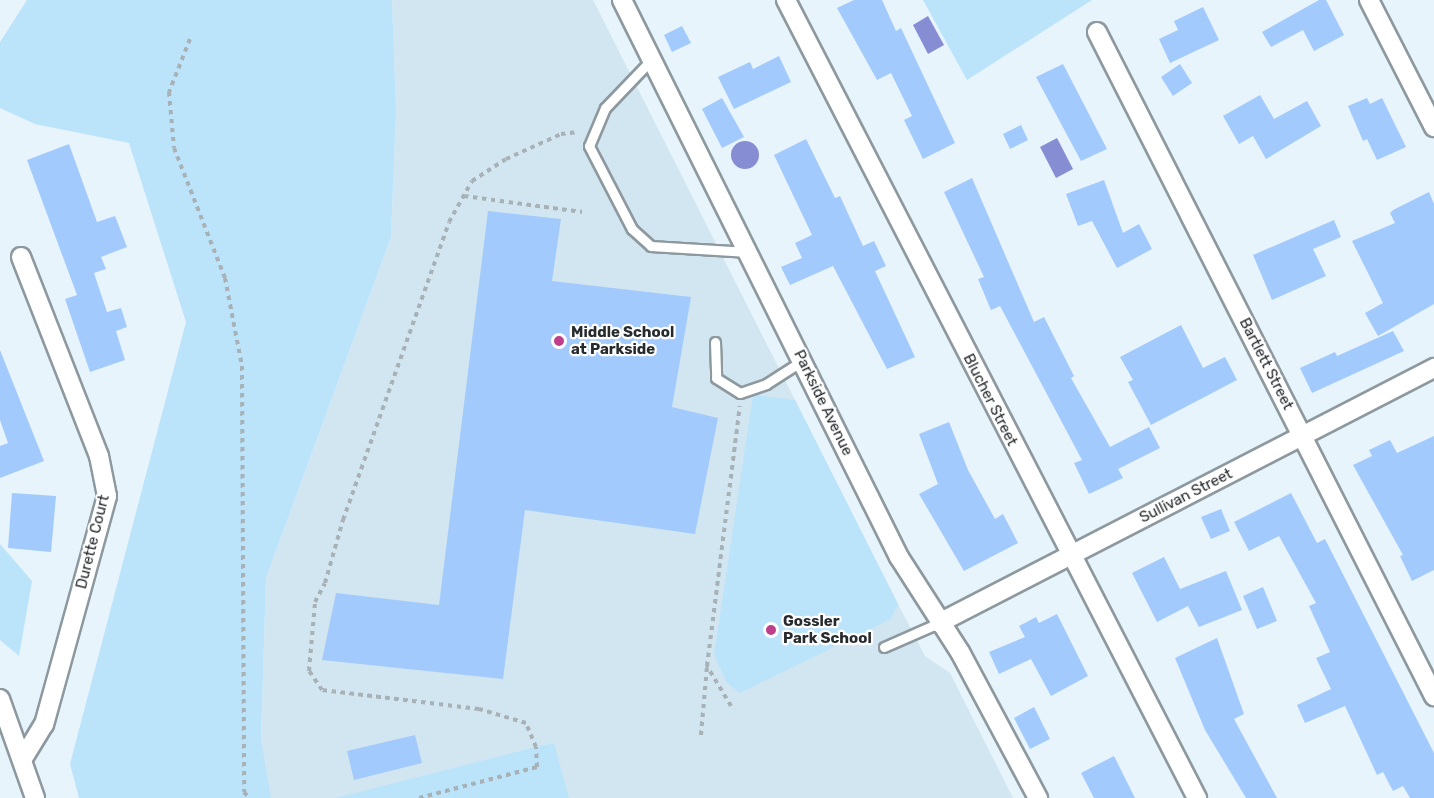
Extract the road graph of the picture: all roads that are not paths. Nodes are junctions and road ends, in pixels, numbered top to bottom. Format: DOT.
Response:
graph roads {
  1 [pos="622,0"];
  2 [pos="786,0"];
  3 [pos="1370,0"];
  4 [pos="1097,32"];
  5 [pos="652,59"];
  6 [pos="1434,127"];
  7 [pos="748,252"];
  8 [pos="21,257"];
  9 [pos="715,342"];
  10 [pos="802,361"];
  11 [pos="1434,368"];
  12 [pos="1303,437"];
  13 [pos="1070,556"];
  14 [pos="939,623"];
  15 [pos="884,647"];
  16 [pos="1434,696"];
  17 [pos="0,699"];
  18 [pos="22,760"];
  19 [pos="35,798"];
  20 [pos="1038,798"];
  21 [pos="1197,798"];
  1 -- 5 [label="street, Parkside Avenue"];
  2 -- 13 [label="street, Blucher Street"];
  3 -- 6 [label="street"];
  4 -- 12 [label="street, Bartlett Street"];
  5 -- 7 [label="street, Parkside Avenue"];
  5 -- 7 [label="lane"];
  7 -- 10 [label="street, Parkside Avenue"];
  8 -- 18 [label="street, Durette Court"];
  9 -- 10 [label="lane"];
  10 -- 14 [label="street, Parkside Avenue"];
  11 -- 12 [label="street, Sullivan Street"];
  12 -- 13 [label="street, Sullivan Street"];
  12 -- 16 [label="street, Bartlett Street"];
  13 -- 14 [label="street, Sullivan Street"];
  13 -- 21 [label="street, Blucher Street"];
  14 -- 15 [label="lane"];
  14 -- 20 [label="street, Parkside Avenue"];
  17 -- 18 [label="street"];
  18 -- 19 [label="street"];
}
